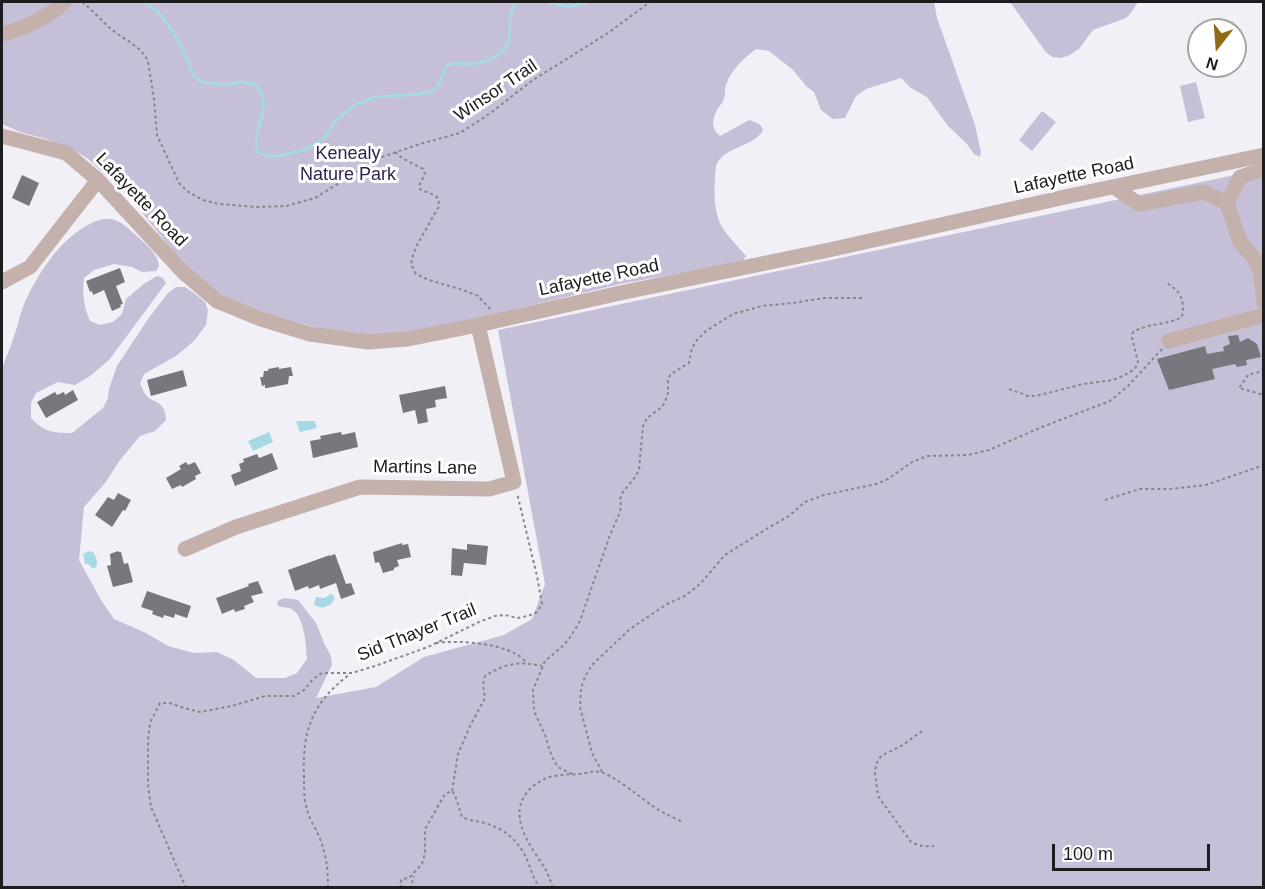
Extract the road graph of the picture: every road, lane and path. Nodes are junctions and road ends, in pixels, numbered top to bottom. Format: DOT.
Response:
graph roads {
  1 [pos="64,2"];
  2 [pos="82,2"];
  3 [pos="650,2"];
  4 [pos="2,34"];
  5 [pos="2,136"];
  6 [pos="395,152"];
  7 [pos="1263,155"];
  8 [pos="1263,169"];
  9 [pos="98,180"];
  10 [pos="1114,187"];
  11 [pos="1227,203"];
  12 [pos="1262,280"];
  13 [pos="2,282"];
  14 [pos="1167,283"];
  15 [pos="864,298"];
  16 [pos="1263,302"];
  17 [pos="1263,315"];
  18 [pos="497,320"];
  19 [pos="478,325"];
  20 [pos="1169,341"];
  21 [pos="1263,368"];
  22 [pos="1009,389"];
  23 [pos="1263,395"];
  24 [pos="1263,465"];
  25 [pos="514,482"];
  26 [pos="1105,500"];
  27 [pos="185,549"];
  28 [pos="433,644"];
  29 [pos="527,663"];
  30 [pos="542,666"];
  31 [pos="352,673"];
  32 [pos="922,731"];
  33 [pos="602,772"];
  34 [pos="572,774"];
  35 [pos="452,791"];
  36 [pos="683,822"];
  37 [pos="934,846"];
  38 [pos="415,873"];
  39 [pos="186,888"];
  40 [pos="328,888"];
  41 [pos="402,888"];
  42 [pos="409,888"];
  43 [pos="540,888"];
  44 [pos="553,888"];
  1 -- 4 [label="street"];
  2 -- 6 [label="path, Winsor Trail"];
  3 -- 6 [label="path, Winsor Trail"];
  5 -- 9 [label="street, Lafayette Road"];
  6 -- 18 [label="path"];
  7 -- 10 [label="street, Lafayette Road"];
  8 -- 11 [label="street"];
  9 -- 13 [label="street"];
  9 -- 19 [label="street, Lafayette Road"];
  10 -- 11 [label="street"];
  10 -- 18 [label="street, Lafayette Road"];
  11 -- 12 [label="street"];
  12 -- 16 [label="street"];
  14 -- 22 [label="path"];
  15 -- 30 [label="path"];
  17 -- 20 [label="street"];
  18 -- 19 [label="street, Lafayette Road"];
  19 -- 25 [label="street"];
  20 -- 33 [label="path"];
  21 -- 23 [label="path"];
  24 -- 26 [label="path"];
  25 -- 27 [label="street, Martins Lane"];
  25 -- 28 [label="path, Sid Thayer Trail"];
  28 -- 29 [label="path"];
  28 -- 31 [label="path, Sid Thayer Trail"];
  29 -- 30 [label="path"];
  29 -- 35 [label="path"];
  30 -- 34 [label="path"];
  31 -- 39 [label="path, Sid Thayer Trail"];
  31 -- 40 [label="path"];
  32 -- 37 [label="path"];
  33 -- 34 [label="path"];
  33 -- 36 [label="path"];
  34 -- 44 [label="path"];
  35 -- 38 [label="path"];
  35 -- 43 [label="path"];
  38 -- 41 [label="path"];
  38 -- 42 [label="path"];
}
